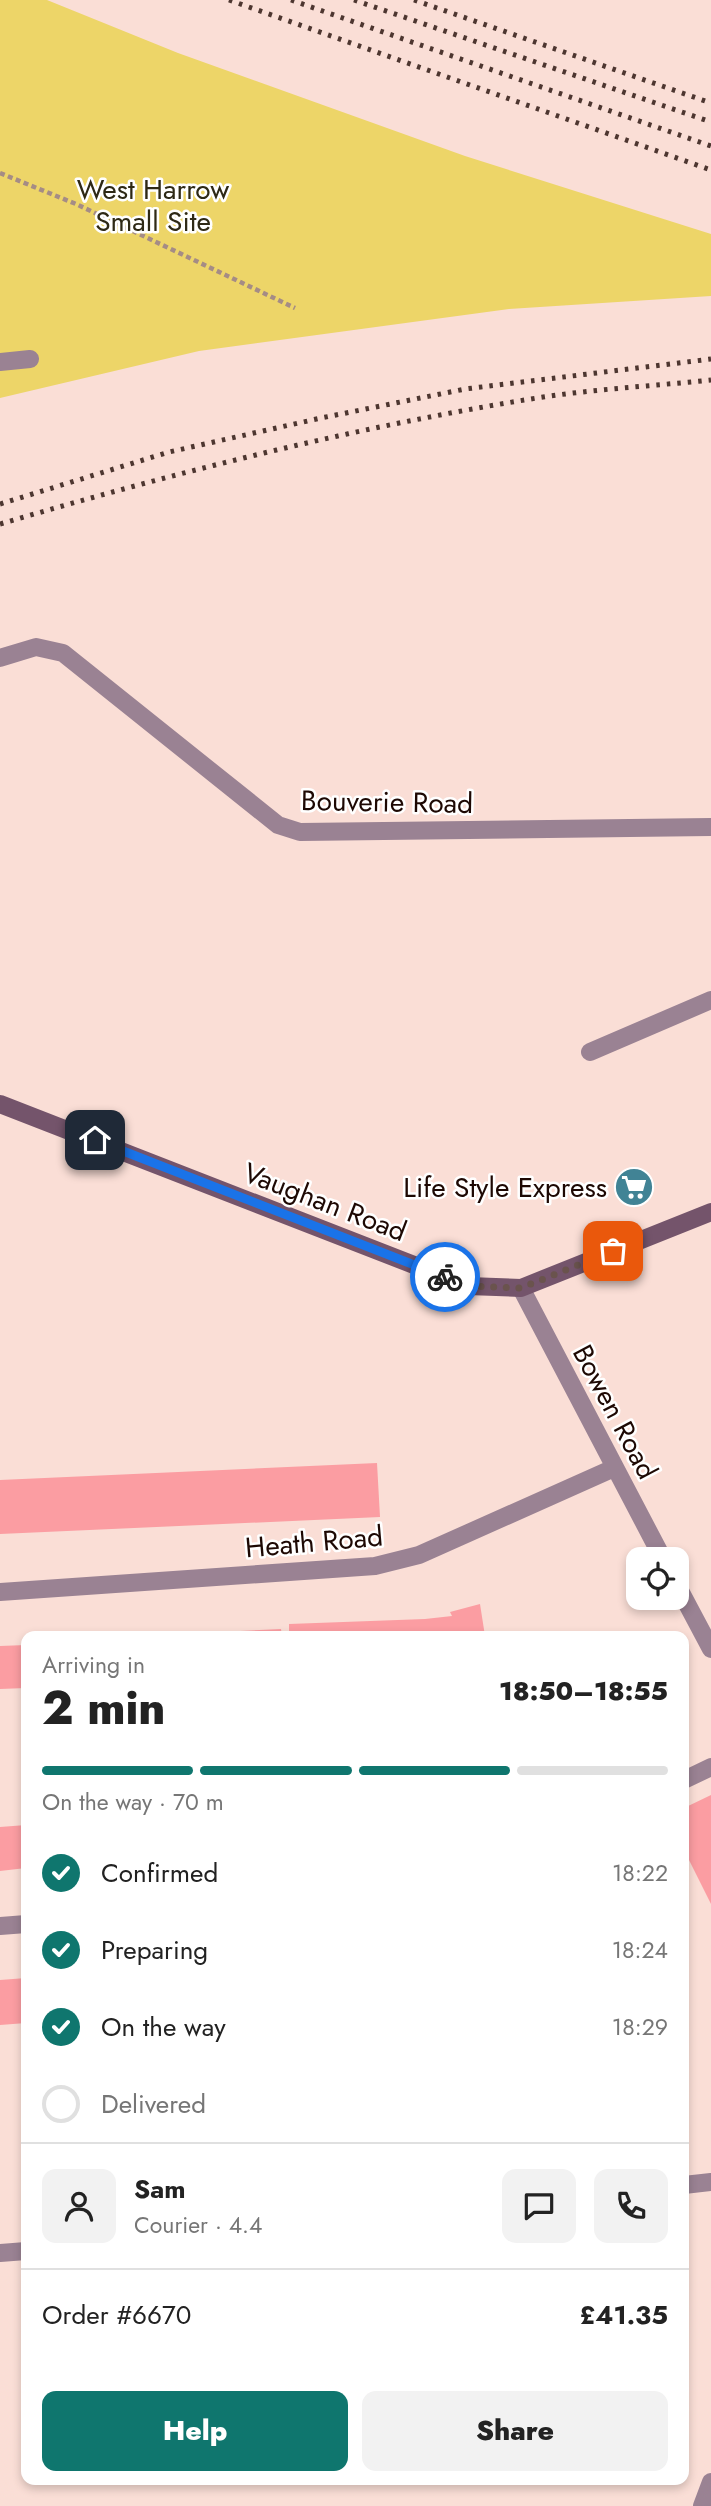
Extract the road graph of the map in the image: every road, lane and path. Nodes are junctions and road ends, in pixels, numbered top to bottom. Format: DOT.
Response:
graph roads {
  1 [pos="0,173"];
  2 [pos="295,308"];
  3 [pos="30,359"];
  4 [pos="0,362"];
  5 [pos="0,658"];
  6 [pos="711,827"];
  7 [pos="711,1000"];
  8 [pos="590,1052"];
  9 [pos="0,1104"];
  10 [pos="711,1212"];
  11 [pos="521,1288"];
  12 [pos="614,1468"];
  13 [pos="657,1547"];
  14 [pos="0,1592"];
  15 [pos="689,1608"];
  16 [pos="711,1648"];
  17 [pos="711,1767"];
  18 [pos="689,1778"];
  19 [pos="21,1924"];
  20 [pos="0,1926"];
  21 [pos="711,2182"];
  22 [pos="689,2184"];
  23 [pos="21,2251"];
  24 [pos="0,2253"];
  25 [pos="711,2482"];
  26 [pos="702,2506"];
  1 -- 2 [label="path"];
  3 -- 4 [label="street"];
  5 -- 6 [label="street, Bouverie Road"];
  7 -- 8 [label="street"];
  9 -- 11 [label="street, Vaughan Road"];
  10 -- 11 [label="street, Vaughan Road"];
  11 -- 12 [label="street, Bowen Road"];
  12 -- 13 [label="street, Bowen Road"];
  12 -- 14 [label="street, Heath Road"];
  15 -- 16 [label="street"];
  17 -- 18 [label="street"];
  19 -- 20 [label="street"];
  21 -- 22 [label="street"];
  23 -- 24 [label="street"];
  25 -- 26 [label="street"];
}
